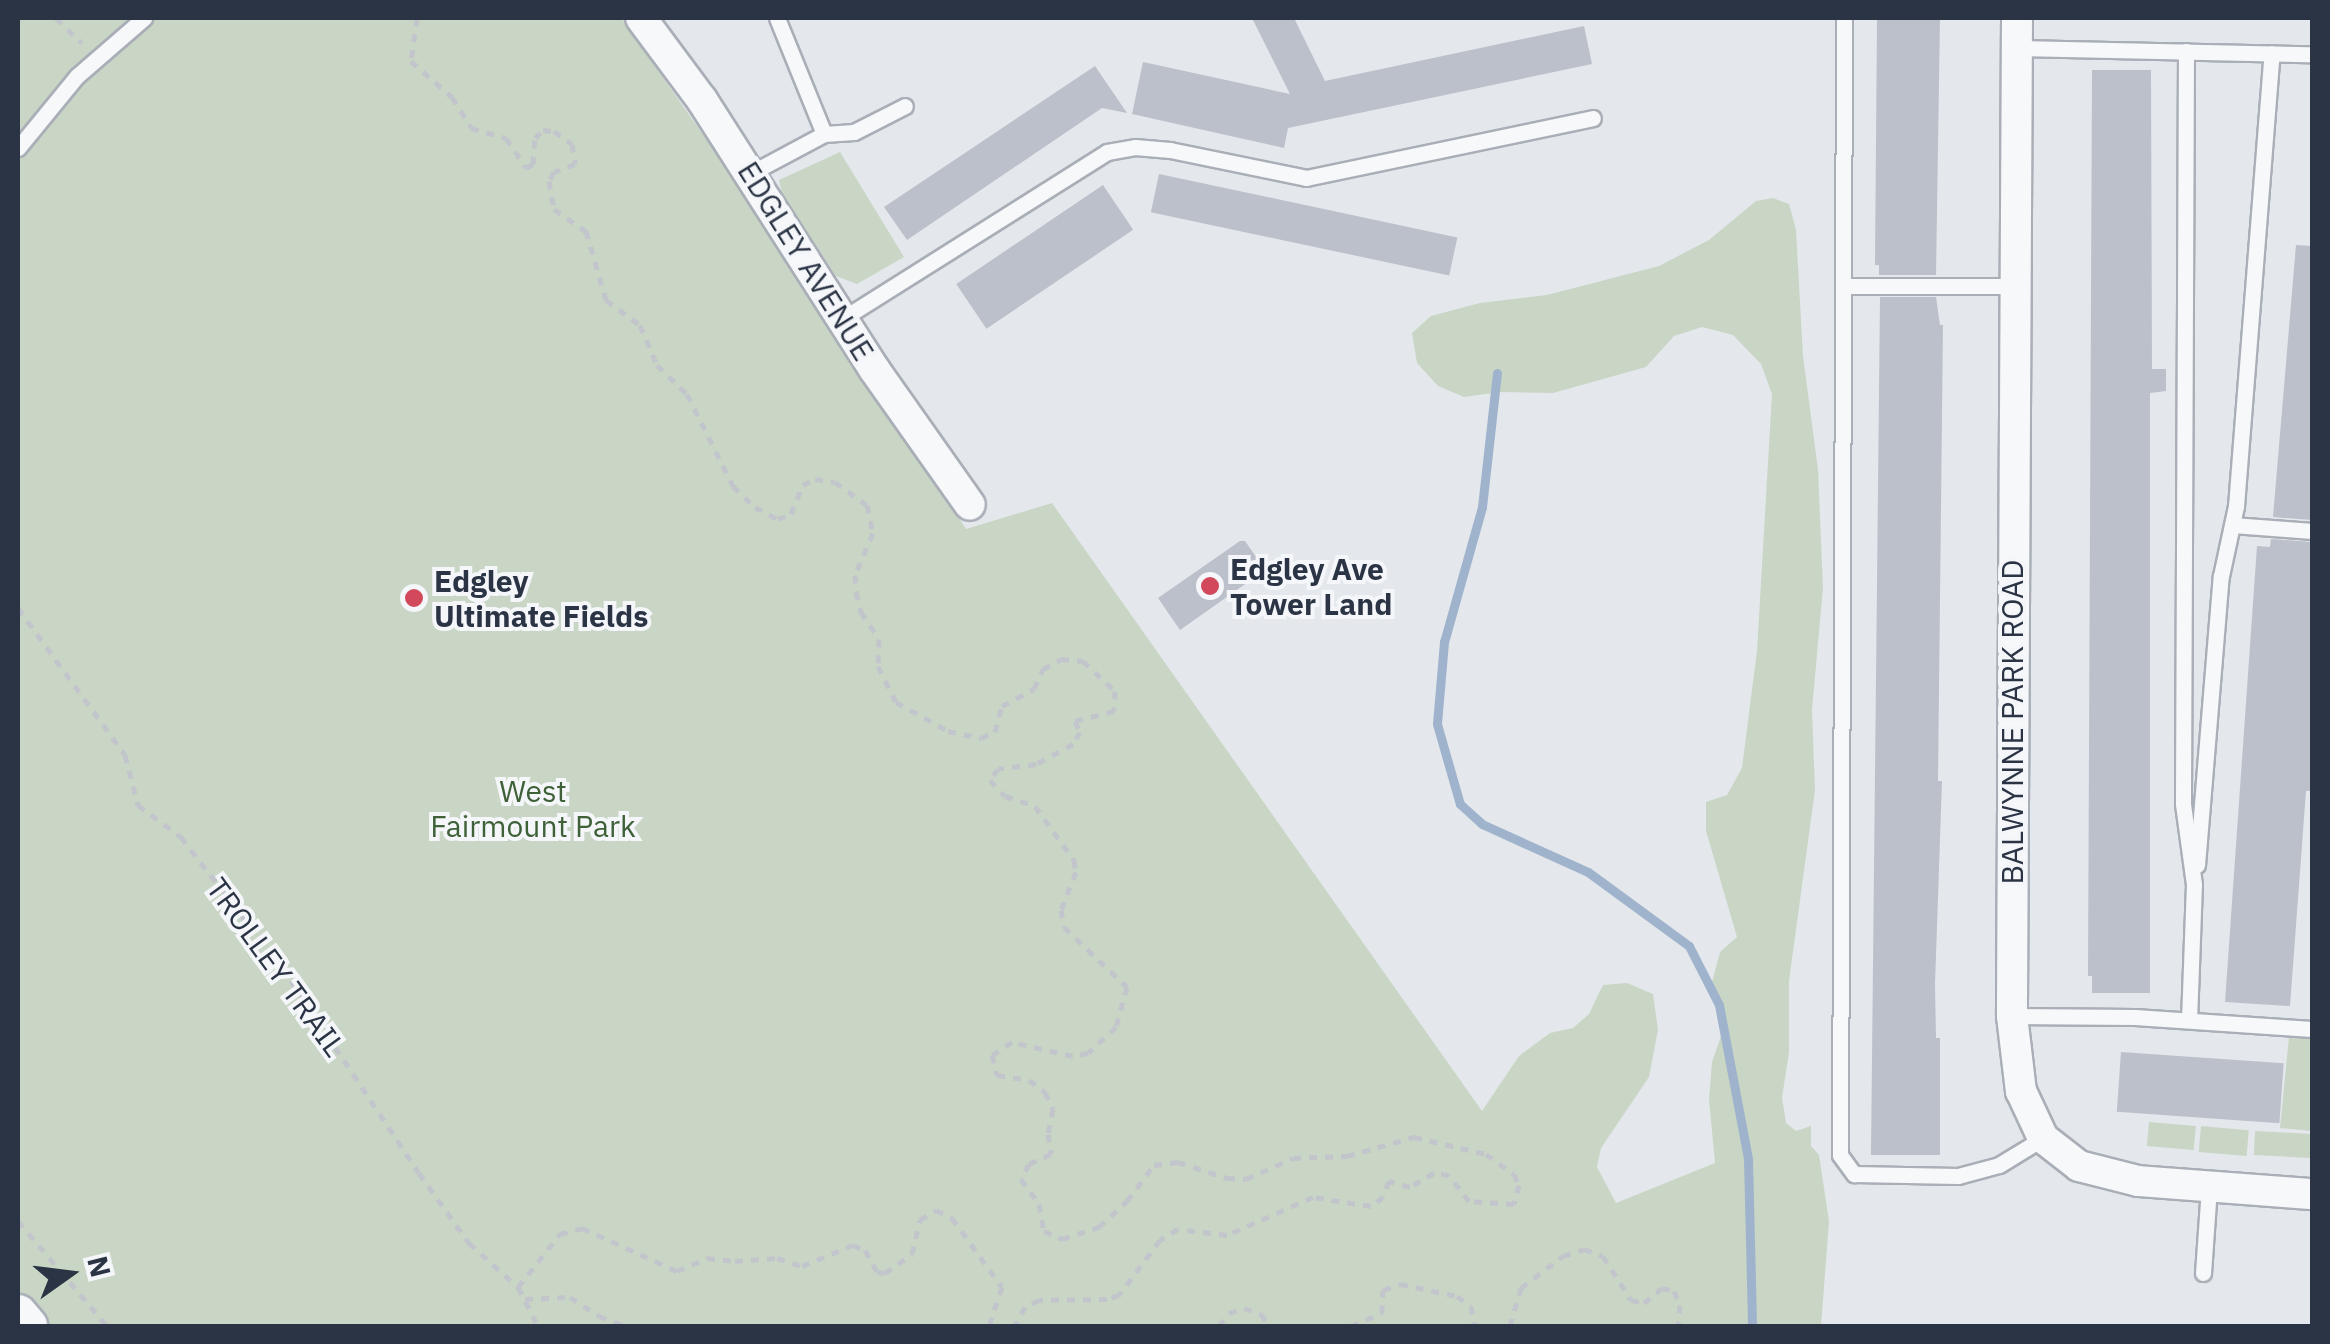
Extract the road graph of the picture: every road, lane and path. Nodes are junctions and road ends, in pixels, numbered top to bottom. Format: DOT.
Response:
graph roads {
  1 [pos="56,18"];
  2 [pos="144,18"];
  3 [pos="417,18"];
  4 [pos="641,18"];
  5 [pos="777,18"];
  6 [pos="1844,18"];
  7 [pos="2018,18"];
  8 [pos="2014,48"];
  9 [pos="2186,51"];
  10 [pos="2272,53"];
  11 [pos="2312,54"];
  12 [pos="97,55"];
  13 [pos="905,106"];
  14 [pos="1593,118"];
  15 [pos="824,134"];
  16 [pos="18,148"];
  17 [pos="751,173"];
  18 [pos="1842,286"];
  19 [pos="2013,286"];
  20 [pos="842,319"];
  21 [pos="970,505"];
  22 [pos="2234,526"];
  23 [pos="2312,531"];
  24 [pos="18,608"];
  25 [pos="2194,884"];
  26 [pos="2012,1016"];
  27 [pos="2189,1020"];
  28 [pos="2312,1030"];
  29 [pos="2043,1138"];
  30 [pos="2209,1188"];
  31 [pos="2312,1194"];
  32 [pos="18,1221"];
  33 [pos="2203,1273"];
  34 [pos="518,1287"];
  35 [pos="525,1299"];
  36 [pos="18,1314"];
  37 [pos="28,1326"];
  38 [pos="106,1326"];
  39 [pos="538,1326"];
  40 [pos="625,1326"];
  41 [pos="989,1326"];
  42 [pos="1015,1326"];
  43 [pos="1219,1326"];
  44 [pos="1269,1326"];
  45 [pos="1351,1326"];
  46 [pos="1475,1326"];
  47 [pos="1510,1326"];
  48 [pos="1678,1326"];
  1 -- 12 [label="path"];
  2 -- 12 [label="lane"];
  3 -- 42 [label="path"];
  4 -- 17 [label="street, EDGLEY AVENUE"];
  5 -- 15 [label="lane"];
  6 -- 18 [label="lane"];
  7 -- 8 [label="street, BALWYNNE PARK ROAD"];
  8 -- 9 [label="lane"];
  8 -- 19 [label="street, BALWYNNE PARK ROAD"];
  9 -- 10 [label="lane"];
  9 -- 25 [label="lane"];
  10 -- 11 [label="lane"];
  10 -- 22 [label="lane"];
  12 -- 16 [label="lane"];
  13 -- 15 [label="lane"];
  14 -- 20 [label="lane"];
  15 -- 17 [label="lane"];
  17 -- 20 [label="street, EDGLEY AVENUE"];
  18 -- 19 [label="lane"];
  18 -- 29 [label="lane"];
  19 -- 26 [label="street, BALWYNNE PARK ROAD"];
  20 -- 21 [label="street, EDGLEY AVENUE"];
  22 -- 23 [label="lane"];
  22 -- 25 [label="lane"];
  24 -- 34 [label="path, TROLLEY TRAIL"];
  25 -- 27 [label="lane"];
  26 -- 27 [label="lane"];
  26 -- 29 [label="street, BALWYNNE PARK ROAD"];
  27 -- 28 [label="lane"];
  29 -- 30 [label="street, BALWYNNE PARK ROAD"];
  30 -- 31 [label="street, BALWYNNE PARK ROAD"];
  30 -- 33 [label="lane"];
  32 -- 38 [label="path"];
  34 -- 35 [label="path, TROLLEY TRAIL"];
  34 -- 41 [label="path"];
  35 -- 39 [label="path, TROLLEY TRAIL"];
  35 -- 40 [label="path"];
  36 -- 37 [label="street"];
  43 -- 44 [label="path"];
  45 -- 46 [label="path"];
  47 -- 48 [label="path"];
}
